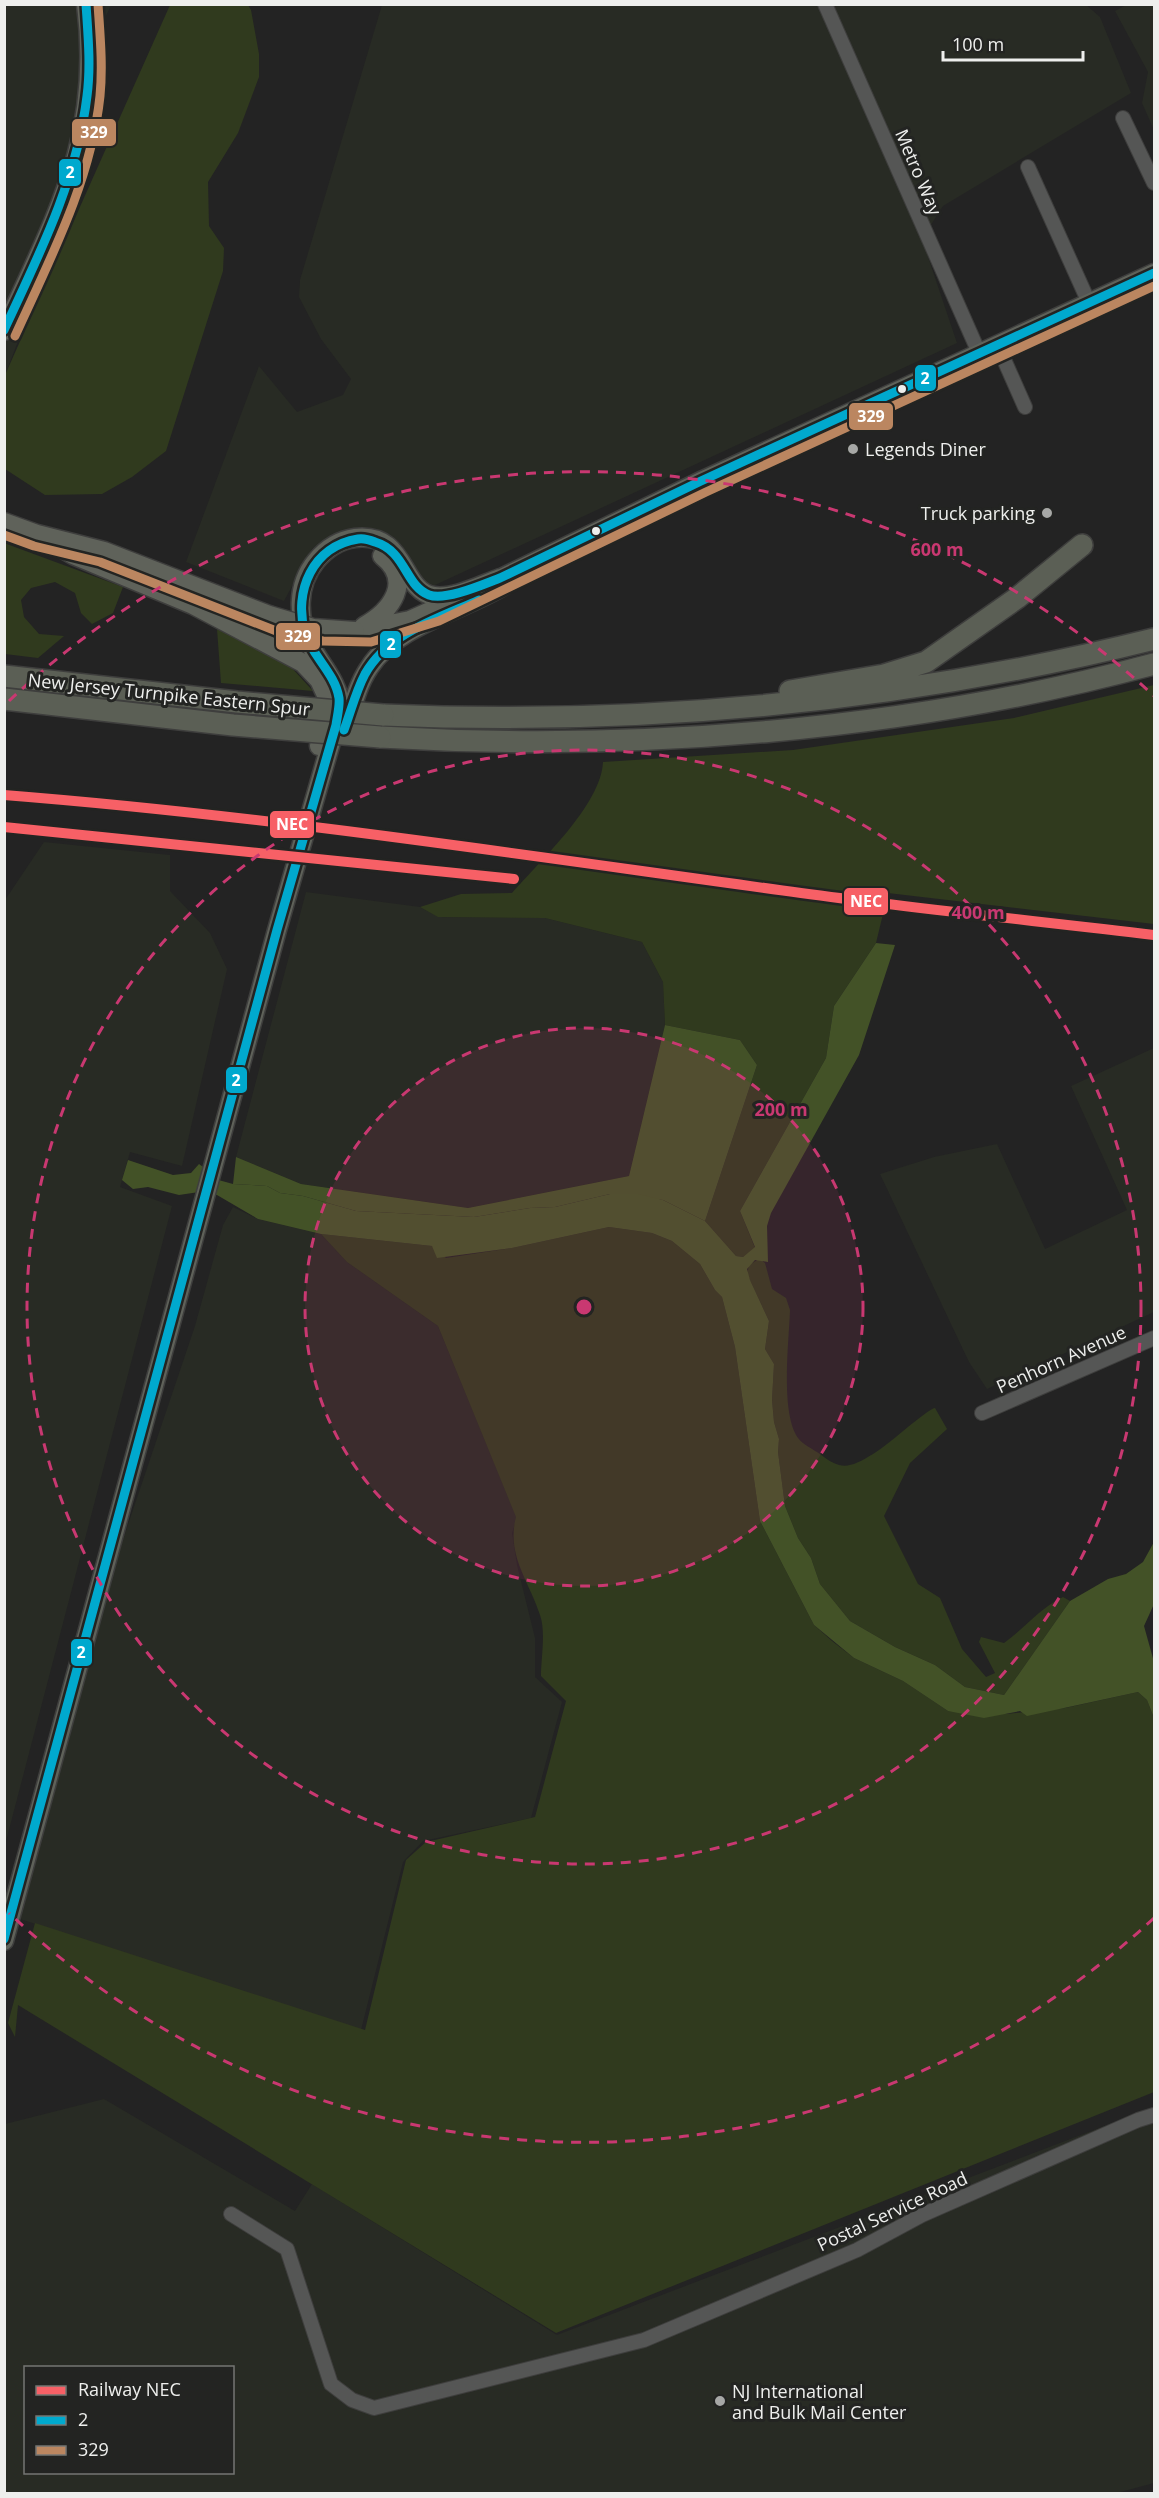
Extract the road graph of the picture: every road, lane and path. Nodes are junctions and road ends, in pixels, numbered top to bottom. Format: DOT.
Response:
graph roads {
  1 [pos="86,4"];
  2 [pos="825,4"];
  3 [pos="1123,118"];
  4 [pos="1028,167"];
  5 [pos="1155,183"];
  6 [pos="1155,273"];
  7 [pos="1090,304"];
  8 [pos="4,331"];
  9 [pos="998,346"];
  10 [pos="980,355"];
  11 [pos="1024,407"];
  12 [pos="4,522"];
  13 [pos="1082,545"];
  14 [pos="556,551"];
  15 [pos="102,558"];
  16 [pos="500,579"];
  17 [pos="356,630"];
  18 [pos="1155,639"];
  19 [pos="1155,664"];
  20 [pos="4,676"];
  21 [pos="4,699"];
  22 [pos="645,715"];
  23 [pos="336,725"];
  24 [pos="317,794"];
  25 [pos="292,875"];
  26 [pos="1155,1338"];
  27 [pos="982,1413"];
  28 [pos="4,1941"];
  29 [pos="1155,2115"];
  30 [pos="231,2214"];
  1 -- 8 [label="main road"];
  2 -- 10 [label="street, Metro Way"];
  3 -- 5 [label="street"];
  4 -- 7 [label="street"];
  6 -- 7 [label="main road"];
  7 -- 9 [label="main road"];
  9 -- 10 [label="main road"];
  9 -- 11 [label="street"];
  10 -- 14 [label="main road"];
  12 -- 15 [label="main road"];
  13 -- 22 [label="highway"];
  14 -- 16 [label="main road"];
  14 -- 24 [label="main road"];
  15 -- 17 [label="main road, bridge"];
  15 -- 25 [label="main road"];
  16 -- 17 [label="main road"];
  16 -- 23 [label="main road"];
  17 -- 23 [label="main road"];
  18 -- 22 [label="highway, New Jersey Turnpike Eastern Spur"];
  19 -- 21 [label="highway, New Jersey Turnpike Eastern Spur, bridge"];
  20 -- 22 [label="highway, New Jersey Turnpike Eastern Spur, bridge"];
  23 -- 24 [label="main road"];
  24 -- 25 [label="main road"];
  25 -- 28 [label="main road"];
  26 -- 27 [label="street, Penhorn Avenue"];
  29 -- 30 [label="street, Postal Service Road"];
}
